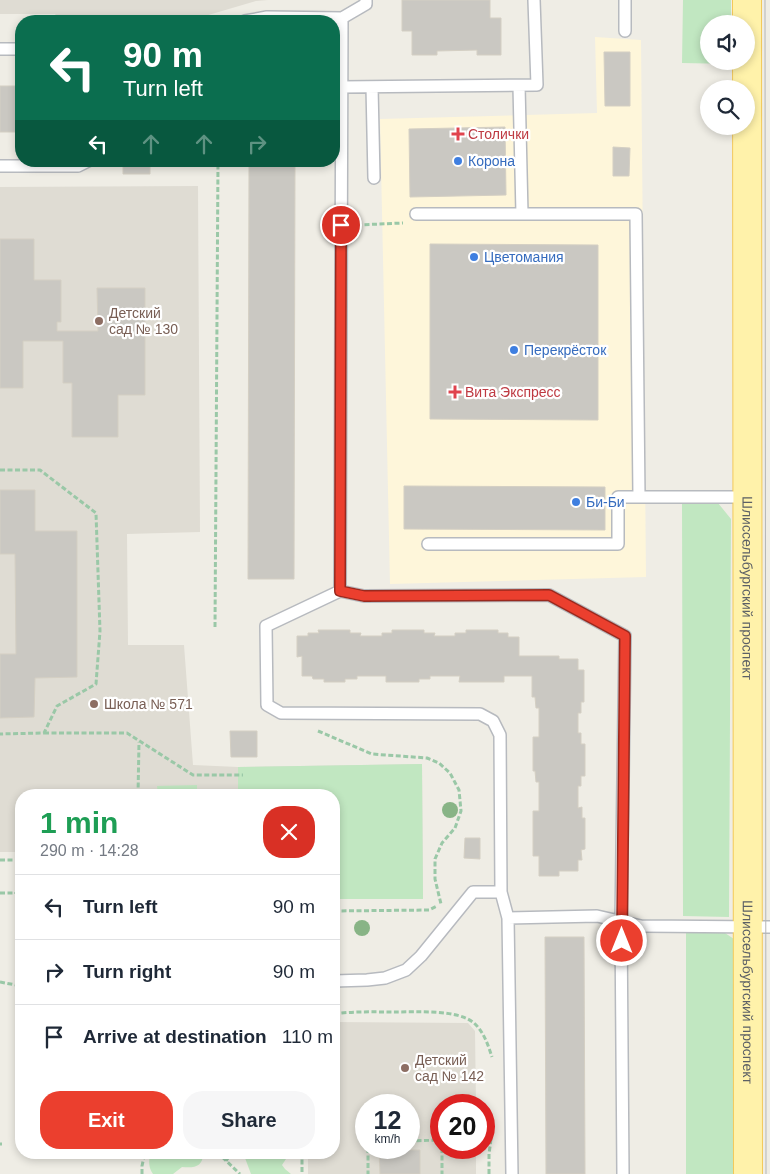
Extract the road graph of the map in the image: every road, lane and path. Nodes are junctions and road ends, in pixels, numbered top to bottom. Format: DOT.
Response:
graph roads {
  1 [pos="366,0"];
  2 [pos="534,0"];
  3 [pos="625,0"];
  4 [pos="747,0"];
  5 [pos="342,18"];
  6 [pos="625,31"];
  7 [pos="0,48"];
  8 [pos="15,49"];
  9 [pos="519,86"];
  10 [pos="342,87"];
  11 [pos="372,87"];
  12 [pos="0,166"];
  13 [pos="15,166"];
  14 [pos="218,167"];
  15 [pos="374,178"];
  16 [pos="416,214"];
  17 [pos="522,214"];
  18 [pos="341,225"];
  19 [pos="0,470"];
  20 [pos="639,497"];
  21 [pos="747,497"];
  22 [pos="428,544"];
  23 [pos="340,591"];
  24 [pos="214,627"];
  25 [pos="281,713"];
  26 [pos="44,733"];
  27 [pos="0,734"];
  28 [pos="139,742"];
  29 [pos="243,775"];
  30 [pos="138,789"];
  31 [pos="0,860"];
  32 [pos="15,860"];
  33 [pos="15,892"];
  34 [pos="501,892"];
  35 [pos="0,893"];
  36 [pos="441,904"];
  37 [pos="340,911"];
  38 [pos="454,915"];
  39 [pos="508,918"];
  40 [pos="621,922"];
  41 [pos="759,927"];
  42 [pos="340,981"];
  43 [pos="0,982"];
  44 [pos="15,985"];
  45 [pos="340,1013"];
  46 [pos="494,1064"];
  47 [pos="144,1159"];
  48 [pos="302,1159"];
  49 [pos="368,1159"];
  50 [pos="442,1159"];
  51 [pos="489,1159"];
  52 [pos="226,1161"];
  53 [pos="142,1174"];
  54 [pos="240,1174"];
  55 [pos="302,1174"];
  56 [pos="368,1174"];
  57 [pos="442,1174"];
  58 [pos="489,1174"];
  59 [pos="512,1174"];
  60 [pos="623,1174"];
  61 [pos="748,1174"];
  1 -- 5 [label="lane"];
  2 -- 9 [label="lane"];
  3 -- 6 [label="lane"];
  4 -- 21 [label="main road, Шлиссельбургский проспект"];
  5 -- 10 [label="lane"];
  7 -- 8 [label="lane"];
  9 -- 11 [label="lane"];
  9 -- 17 [label="lane"];
  10 -- 11 [label="lane"];
  10 -- 18 [label="lane"];
  11 -- 15 [label="lane"];
  12 -- 13 [label="lane"];
  14 -- 24 [label="path"];
  16 -- 17 [label="lane"];
  16 -- 18 [label="path"];
  17 -- 20 [label="lane"];
  18 -- 23 [label="lane"];
  19 -- 26 [label="path"];
  20 -- 21 [label="lane"];
  20 -- 22 [label="lane"];
  21 -- 41 [label="main road, Шлиссельбургский проспект"];
  23 -- 25 [label="lane"];
  23 -- 40 [label="lane"];
  25 -- 34 [label="lane"];
  25 -- 36 [label="path"];
  26 -- 27 [label="path"];
  26 -- 28 [label="path"];
  28 -- 29 [label="path"];
  28 -- 30 [label="path"];
  31 -- 32 [label="path"];
  33 -- 35 [label="path"];
  34 -- 38 [label="lane"];
  34 -- 39 [label="lane"];
  36 -- 37 [label="path"];
  36 -- 38 [label="path"];
  38 -- 42 [label="lane"];
  39 -- 40 [label="lane"];
  39 -- 59 [label="lane"];
  40 -- 41 [label="lane"];
  40 -- 60 [label="lane"];
  41 -- 61 [label="main road, Шлиссельбургский проспект"];
  43 -- 44 [label="path"];
  45 -- 46 [label="path"];
  47 -- 53 [label="path"];
  48 -- 55 [label="path"];
  49 -- 56 [label="path"];
  50 -- 57 [label="path"];
  51 -- 58 [label="path"];
  52 -- 54 [label="path"];
}
